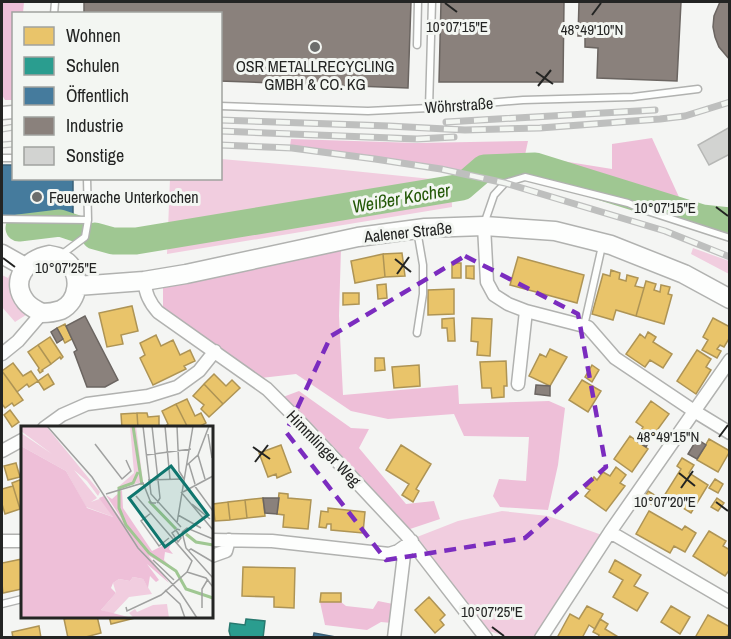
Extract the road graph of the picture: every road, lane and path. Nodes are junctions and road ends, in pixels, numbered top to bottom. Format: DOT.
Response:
graph roads {
  1 [pos="418,2"];
  2 [pos="432,2"];
  3 [pos="417,45"];
  4 [pos="698,89"];
  5 [pos="222,106"];
  6 [pos="429,108"];
  7 [pos="87,180"];
  8 [pos="2,219"];
  9 [pos="87,220"];
  10 [pos="484,226"];
  11 [pos="417,229"];
  12 [pos="729,238"];
  13 [pos="603,243"];
  14 [pos="2,254"];
  15 [pos="58,257"];
  16 [pos="25,267"];
  17 [pos="144,281"];
  18 [pos="77,286"];
  19 [pos="729,299"];
  20 [pos="526,311"];
  21 [pos="42,313"];
  22 [pos="584,326"];
  23 [pos="417,333"];
  24 [pos="215,351"];
  25 [pos="2,354"];
  26 [pos="729,360"];
  27 [pos="518,384"];
  28 [pos="694,411"];
  29 [pos="47,426"];
  30 [pos="729,433"];
  31 [pos="21,441"];
  32 [pos="2,451"];
  33 [pos="610,532"];
  34 [pos="213,540"];
  35 [pos="230,540"];
  36 [pos="2,541"];
  37 [pos="21,541"];
  38 [pos="412,542"];
  39 [pos="213,556"];
  40 [pos="21,599"];
  41 [pos="729,602"];
  42 [pos="2,604"];
  43 [pos="394,638"];
  44 [pos="486,638"];
  45 [pos="541,638"];
  1 -- 3 [label="lane"];
  2 -- 6 [label="lane"];
  4 -- 6 [label="lane, Wöhrstraße"];
  5 -- 6 [label="lane, Wöhrstraße"];
  7 -- 9 [label="lane"];
  8 -- 9 [label="lane"];
  9 -- 15 [label="lane"];
  10 -- 11 [label="street, Aalener Straße"];
  10 -- 12 [label="lane"];
  10 -- 13 [label="street, Aalener Straße"];
  10 -- 20 [label="street"];
  11 -- 17 [label="street, Aalener Straße"];
  11 -- 23 [label="lane"];
  13 -- 19 [label="street, Aalener Straße"];
  13 -- 22 [label="lane"];
  14 -- 16 [label="street"];
  15 -- 16 [label="street"];
  15 -- 18 [label="street"];
  16 -- 21 [label="street"];
  17 -- 18 [label="street, Aalener Straße"];
  17 -- 24 [label="street, Himmlinger Weg"];
  18 -- 21 [label="street"];
  20 -- 22 [label="street"];
  20 -- 27 [label="street"];
  21 -- 25 [label="street"];
  22 -- 28 [label="street"];
  24 -- 29 [label="street"];
  24 -- 38 [label="street, Himmlinger Weg"];
  26 -- 28 [label="street"];
  28 -- 30 [label="street"];
  28 -- 33 [label="street"];
  31 -- 32 [label="street"];
  33 -- 41 [label="street"];
  33 -- 45 [label="street"];
  34 -- 35 [label="street"];
  35 -- 38 [label="street"];
  35 -- 39 [label="street"];
  36 -- 37 [label="street"];
  38 -- 43 [label="street"];
  38 -- 44 [label="street, Himmlinger Weg"];
  40 -- 42 [label="lane"];
}
